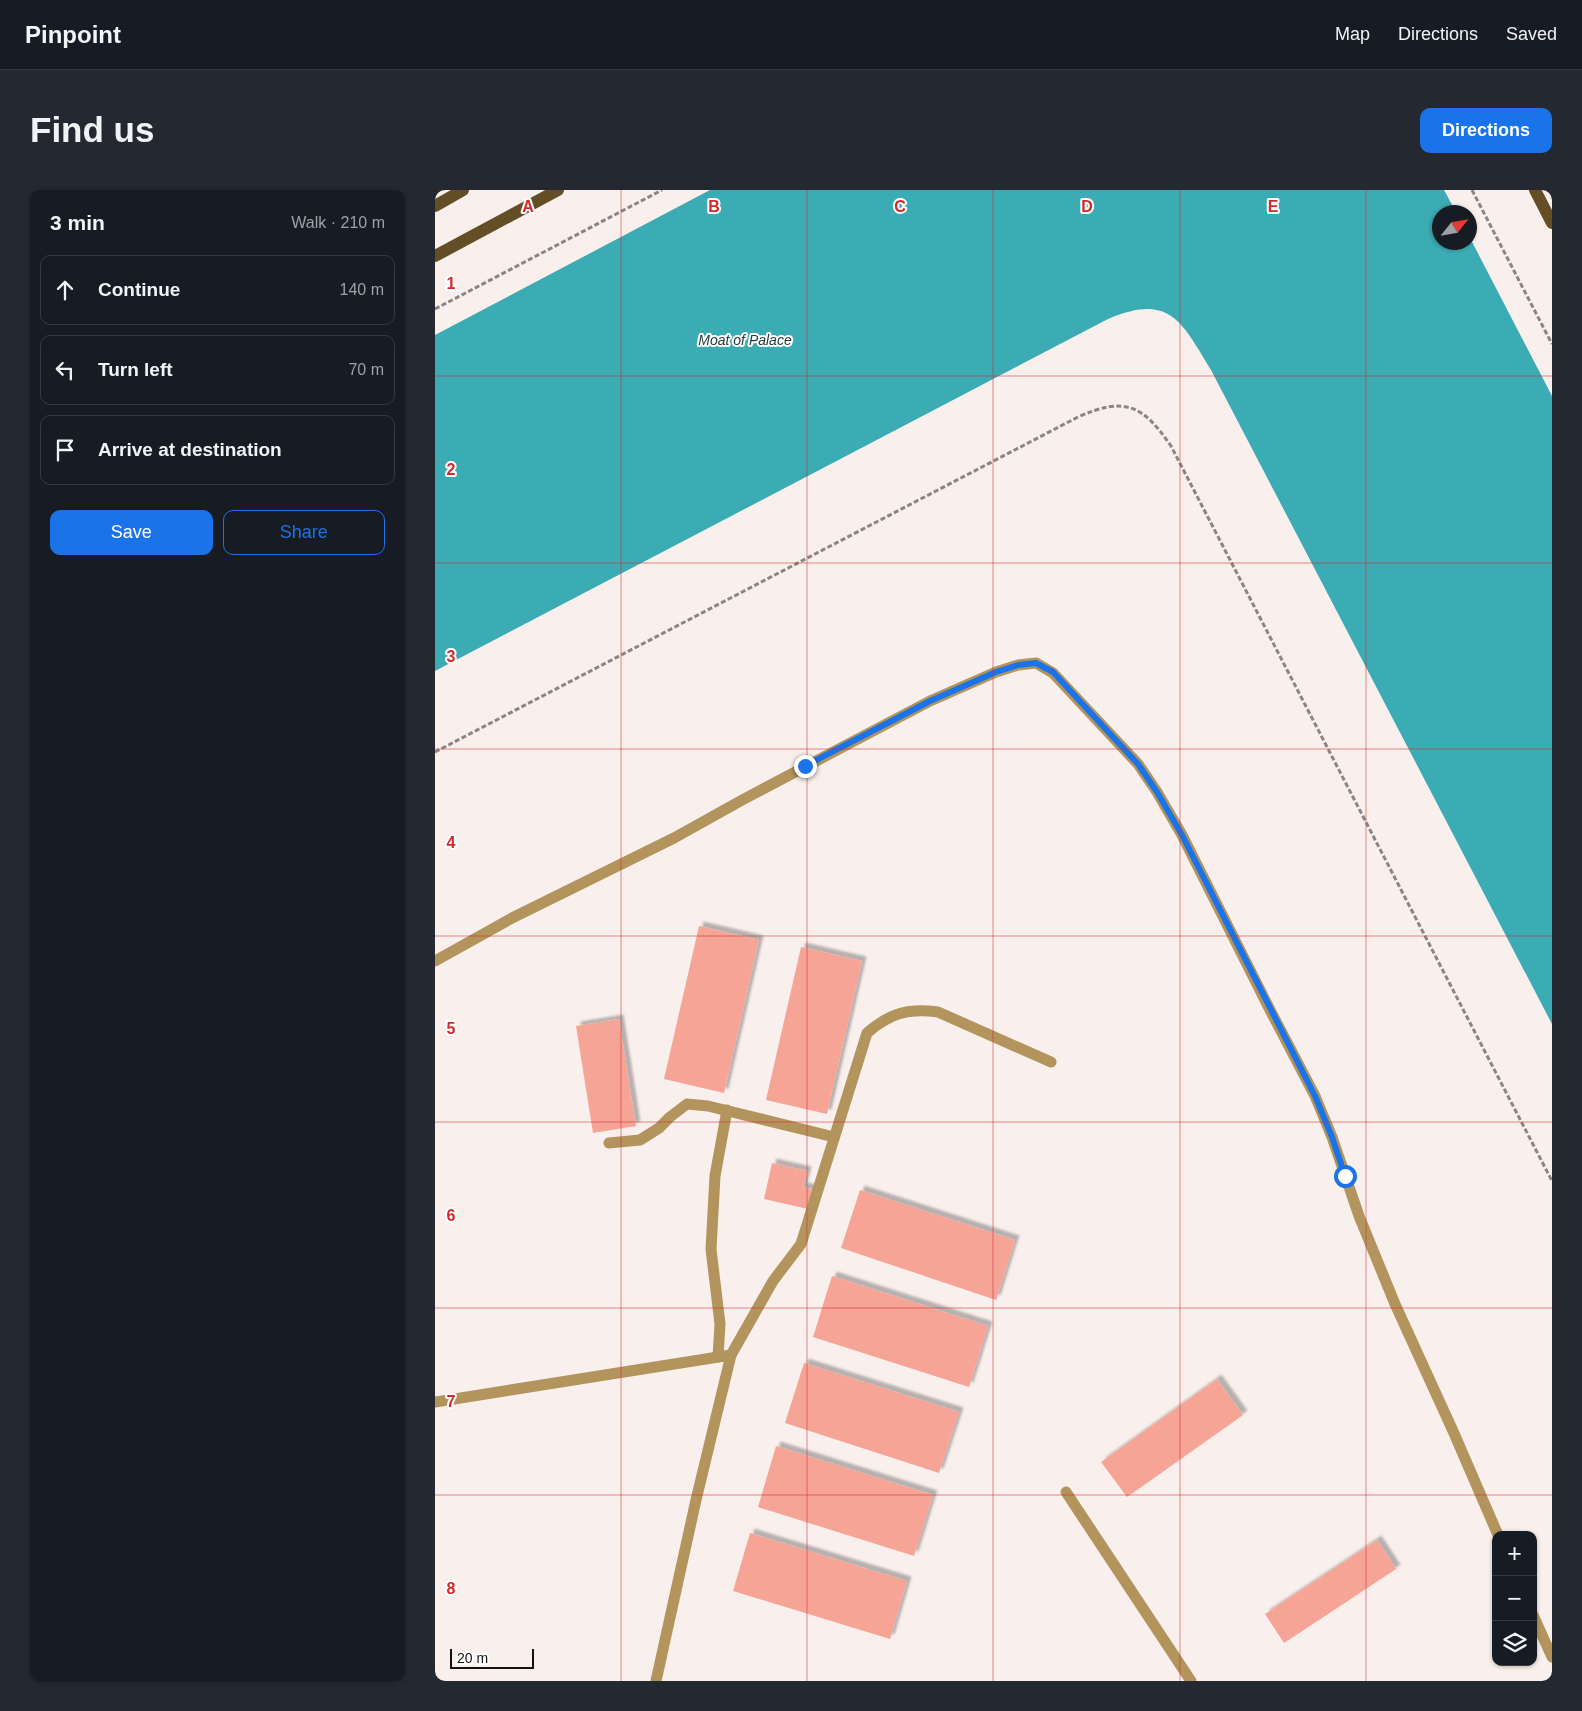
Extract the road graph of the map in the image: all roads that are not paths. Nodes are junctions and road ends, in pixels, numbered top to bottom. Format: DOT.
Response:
graph roads {
  1 [pos="463,190"];
  2 [pos="558,190"];
  3 [pos="1535,190"];
  4 [pos="435,206"];
  5 [pos="1552,223"];
  6 [pos="435,256"];
  7 [pos="435,960"];
  8 [pos="1051,1062"];
  9 [pos="727,1110"];
  10 [pos="835,1137"];
  11 [pos="609,1143"];
  12 [pos="731,1355"];
  13 [pos="718,1357"];
  14 [pos="435,1402"];
  15 [pos="1066,1492"];
  16 [pos="1495,1531"];
  17 [pos="1536,1621"];
  18 [pos="1552,1657"];
  19 [pos="656,1681"];
  20 [pos="1191,1681"];
  1 -- 4 [label="main road"];
  2 -- 6 [label="main road"];
  3 -- 5 [label="main road"];
  7 -- 16 [label="lane"];
  8 -- 10 [label="lane"];
  9 -- 10 [label="lane"];
  9 -- 11 [label="lane"];
  9 -- 13 [label="lane"];
  10 -- 12 [label="lane"];
  12 -- 13 [label="lane"];
  12 -- 19 [label="lane"];
  13 -- 14 [label="lane"];
  15 -- 20 [label="lane"];
  17 -- 18 [label="lane"];
}
